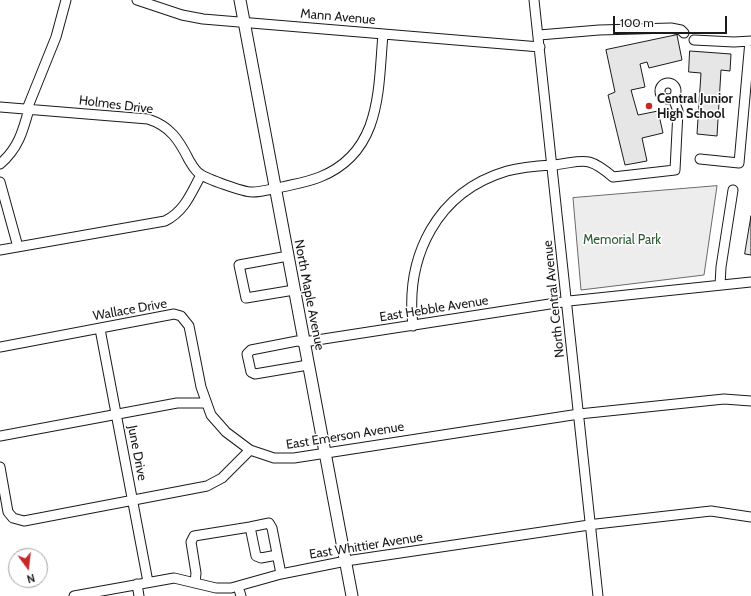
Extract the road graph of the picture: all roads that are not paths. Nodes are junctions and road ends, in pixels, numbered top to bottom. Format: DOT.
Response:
graph roads {
  1 [pos="66,0"];
  2 [pos="137,0"];
  3 [pos="240,0"];
  4 [pos="534,0"];
  5 [pos="244,23"];
  6 [pos="684,33"];
  7 [pos="383,34"];
  8 [pos="538,35"];
  9 [pos="694,40"];
  10 [pos="751,41"];
  11 [pos="540,47"];
  12 [pos="673,98"];
  13 [pos="0,107"];
  14 [pos="28,109"];
  15 [pos="741,141"];
  16 [pos="751,142"];
  17 [pos="700,159"];
  18 [pos="0,164"];
  19 [pos="552,165"];
  20 [pos="201,175"];
  21 [pos="0,182"];
  22 [pos="275,188"];
  23 [pos="733,190"];
  24 [pos="18,247"];
  25 [pos="0,250"];
  26 [pos="288,256"];
  27 [pos="751,282"];
  28 [pos="720,285"];
  29 [pos="294,290"];
  30 [pos="567,303"];
  31 [pos="412,326"];
  32 [pos="100,328"];
  33 [pos="304,342"];
  34 [pos="0,347"];
  35 [pos="308,365"];
  36 [pos="751,401"];
  37 [pos="206,403"];
  38 [pos="116,414"];
  39 [pos="579,414"];
  40 [pos="0,436"];
  41 [pos="250,450"];
  42 [pos="325,452"];
  43 [pos="0,467"];
  44 [pos="133,501"];
  45 [pos="751,517"];
  46 [pos="591,525"];
  47 [pos="250,527"];
  48 [pos="277,555"];
  49 [pos="346,561"];
  50 [pos="281,574"];
  51 [pos="148,582"];
  52 [pos="195,583"];
  53 [pos="137,584"];
  54 [pos="238,586"];
  55 [pos="74,596"];
  56 [pos="139,596"];
  57 [pos="241,596"];
  58 [pos="352,596"];
  59 [pos="598,596"];
  1 -- 14 [label="street"];
  2 -- 5 [label="street, Mann Avenue"];
  3 -- 5 [label="main road, North Maple Avenue"];
  4 -- 8 [label="street, North Central Avenue"];
  5 -- 7 [label="street, Mann Avenue"];
  5 -- 22 [label="main road, North Maple Avenue"];
  6 -- 8 [label="street"];
  7 -- 11 [label="street, Mann Avenue"];
  7 -- 22 [label="street"];
  8 -- 11 [label="street, North Central Avenue"];
  9 -- 10 [label="street"];
  10 -- 15 [label="street"];
  11 -- 19 [label="street, North Central Avenue"];
  12 -- 19 [label="street"];
  13 -- 14 [label="street, Holmes Drive"];
  14 -- 18 [label="street"];
  14 -- 20 [label="street, Holmes Drive"];
  15 -- 16 [label="street"];
  15 -- 17 [label="street"];
  19 -- 30 [label="street, North Central Avenue"];
  19 -- 31 [label="street"];
  20 -- 22 [label="street"];
  20 -- 24 [label="street"];
  21 -- 24 [label="street"];
  22 -- 26 [label="main road, North Maple Avenue"];
  23 -- 28 [label="street"];
  24 -- 25 [label="street"];
  26 -- 29 [label="main road, North Maple Avenue"];
  26 -- 29 [label="street"];
  27 -- 28 [label="street, East Hebble Avenue"];
  28 -- 30 [label="street, East Hebble Avenue"];
  29 -- 33 [label="main road, North Maple Avenue"];
  30 -- 31 [label="street, East Hebble Avenue"];
  30 -- 39 [label="street, North Central Avenue"];
  31 -- 33 [label="street, East Hebble Avenue"];
  32 -- 34 [label="street, Wallace Drive"];
  32 -- 37 [label="street, Wallace Drive"];
  32 -- 38 [label="street, June Drive"];
  33 -- 35 [label="main road, North Maple Avenue"];
  33 -- 35 [label="street, East Hebble Avenue"];
  35 -- 42 [label="main road, North Maple Avenue"];
  36 -- 39 [label="street, East Emerson Avenue"];
  37 -- 38 [label="street"];
  37 -- 41 [label="street, Wallace Drive"];
  38 -- 40 [label="street"];
  38 -- 44 [label="street, June Drive"];
  39 -- 42 [label="street, East Emerson Avenue"];
  39 -- 46 [label="street, North Central Avenue"];
  41 -- 42 [label="street, East Emerson Avenue"];
  41 -- 44 [label="street"];
  42 -- 49 [label="main road, North Maple Avenue"];
  43 -- 44 [label="street"];
  44 -- 51 [label="street, June Drive"];
  45 -- 46 [label="street, East Whittier Avenue"];
  46 -- 49 [label="street, East Whittier Avenue"];
  46 -- 59 [label="street, North Central Avenue"];
  47 -- 48 [label="street"];
  47 -- 48 [label="street"];
  47 -- 52 [label="street"];
  48 -- 50 [label="street"];
  49 -- 50 [label="street, East Whittier Avenue"];
  49 -- 58 [label="main road, North Maple Avenue"];
  50 -- 54 [label="street, East Whittier Avenue"];
  51 -- 52 [label="street, East Whittier Avenue"];
  51 -- 53 [label="street, East Whittier Avenue"];
  52 -- 54 [label="street, East Whittier Avenue"];
  53 -- 55 [label="street"];
  53 -- 56 [label="street"];
  54 -- 57 [label="street"];
}
